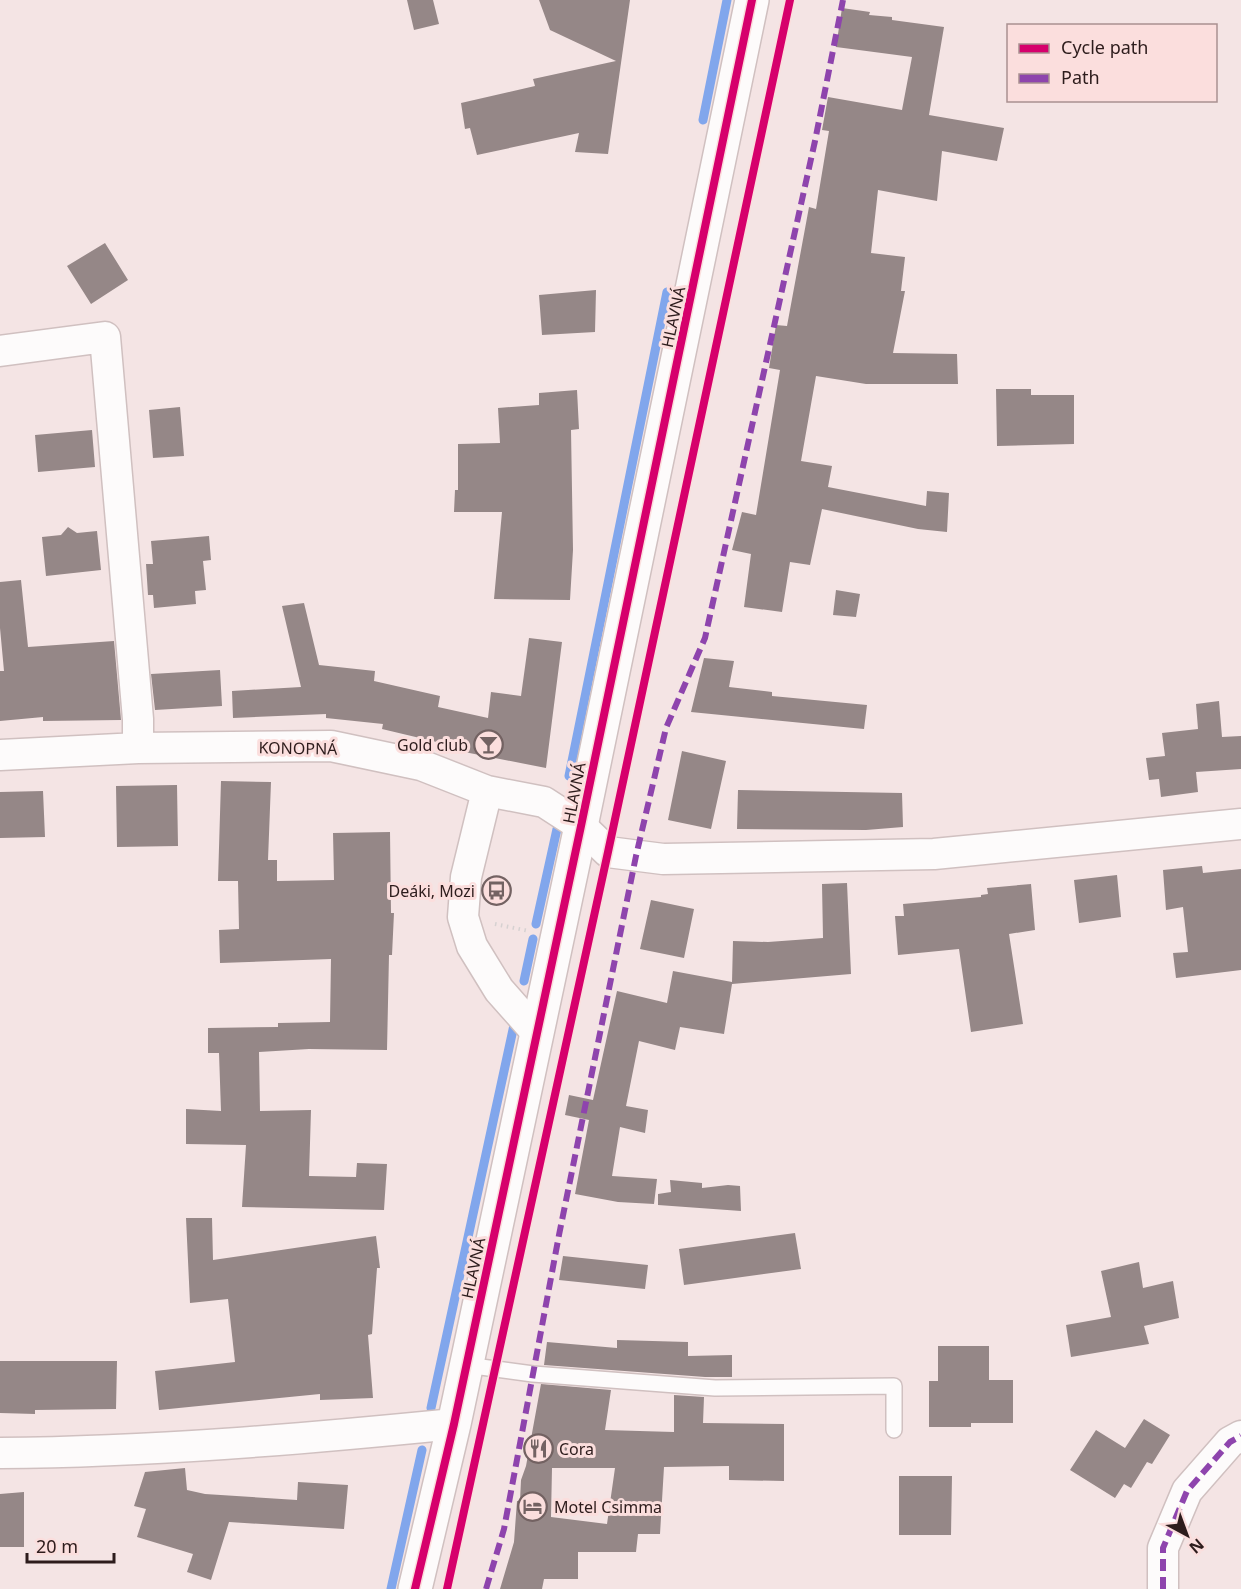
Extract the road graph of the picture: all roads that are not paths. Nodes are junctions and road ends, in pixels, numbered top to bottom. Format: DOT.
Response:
graph roads {
  1 [pos="752,0"];
  2 [pos="0,351"];
  3 [pos="138,748"];
  4 [pos="0,755"];
  5 [pos="487,790"];
  6 [pos="1241,824"];
  7 [pos="581,826"];
  8 [pos="537,1033"];
  9 [pos="466,1365"];
  10 [pos="454,1424"];
  11 [pos="894,1430"];
  12 [pos="1241,1436"];
  13 [pos="0,1453"];
  14 [pos="415,1589"];
  15 [pos="1163,1589"];
  1 -- 7 [label="street, HLAVNÁ"];
  2 -- 3 [label="street"];
  3 -- 4 [label="street, KONOPNÁ"];
  3 -- 5 [label="street, KONOPNÁ"];
  5 -- 7 [label="street, KONOPNÁ"];
  5 -- 8 [label="street"];
  6 -- 7 [label="street, KONOPNÁ"];
  7 -- 8 [label="street, HLAVNÁ"];
  8 -- 9 [label="street, HLAVNÁ"];
  9 -- 10 [label="street, HLAVNÁ"];
  9 -- 11 [label="lane"];
  10 -- 13 [label="street"];
  10 -- 14 [label="street, HLAVNÁ"];
  12 -- 15 [label="street"];
}
